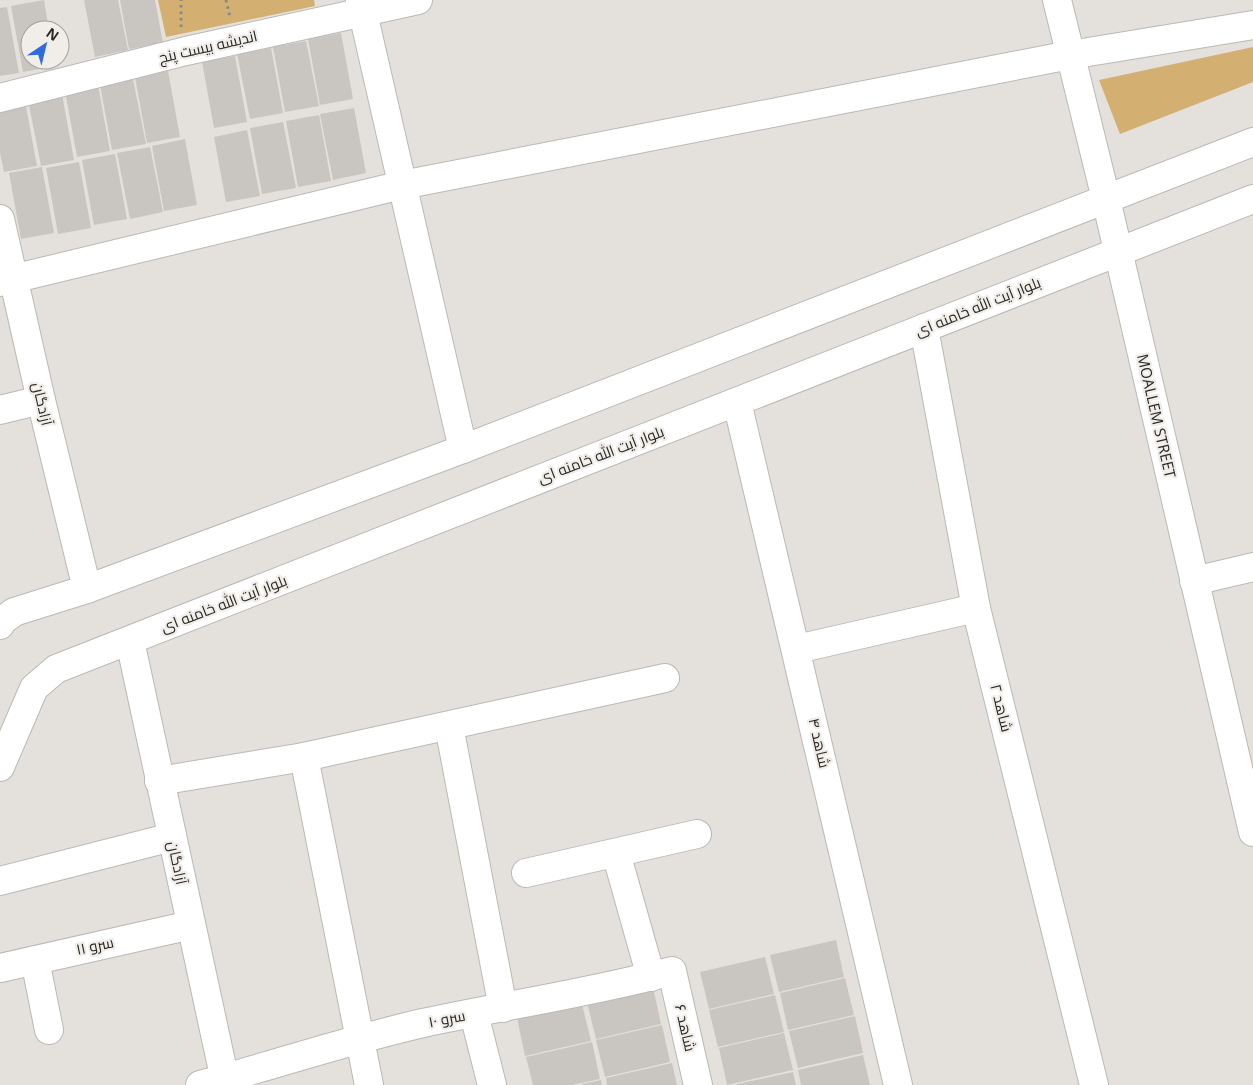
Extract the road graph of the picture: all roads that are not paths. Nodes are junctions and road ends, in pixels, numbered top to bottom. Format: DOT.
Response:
graph roads {
  1 [pos="418,0"];
  2 [pos="1056,0"];
  3 [pos="361,6"];
  4 [pos="1253,25"];
  5 [pos="1070,55"];
  6 [pos="0,98"];
  7 [pos="1253,142"];
  8 [pos="402,185"];
  9 [pos="1106,199"];
  10 [pos="1253,199"];
  11 [pos="0,219"];
  12 [pos="1118,252"];
  13 [pos="7,280"];
  14 [pos="924,328"];
  15 [pos="41,400"];
  16 [pos="738,402"];
  17 [pos="0,410"];
  18 [pos="463,449"];
  19 [pos="1253,568"];
  20 [pos="1194,582"];
  21 [pos="87,589"];
  22 [pos="976,608"];
  23 [pos="0,625"];
  24 [pos="130,641"];
  25 [pos="797,650"];
  26 [pos="665,678"];
  27 [pos="449,726"];
  28 [pos="304,757"];
  29 [pos="0,767"];
  30 [pos="159,781"];
  31 [pos="1253,832"];
  32 [pos="697,834"];
  33 [pos="172,837"];
  34 [pos="616,853"];
  35 [pos="526,873"];
  36 [pos="0,880"];
  37 [pos="191,926"];
  38 [pos="35,960"];
  39 [pos="0,968"];
  40 [pos="662,974"];
  41 [pos="503,1008"];
  42 [pos="474,1014"];
  43 [pos="49,1030"];
  44 [pos="361,1039"];
  45 [pos="217,1083"];
  46 [pos="369,1085"];
  47 [pos="492,1085"];
  48 [pos="698,1085"];
  49 [pos="898,1085"];
  50 [pos="1094,1085"];
  1 -- 3 [label="street, اندیشه بیست پنج"];
  2 -- 5 [label="street, MOALLEM STREET"];
  3 -- 6 [label="street, اندیشه بیست پنج"];
  3 -- 8 [label="street"];
  4 -- 5 [label="street"];
  5 -- 8 [label="street"];
  5 -- 9 [label="street, MOALLEM STREET"];
  7 -- 9 [label="street"];
  8 -- 13 [label="street"];
  8 -- 18 [label="street"];
  9 -- 12 [label="street, MOALLEM STREET"];
  9 -- 18 [label="street"];
  10 -- 12 [label="street, بلوار آیت الله خامنه ای"];
  11 -- 13 [label="street, آزادگان"];
  12 -- 14 [label="street, بلوار آیت الله خامنه ای"];
  12 -- 20 [label="street, MOALLEM STREET"];
  13 -- 15 [label="street, آزادگان"];
  14 -- 16 [label="street, بلوار آیت الله خامنه ای"];
  14 -- 22 [label="street, شاهد ۲"];
  15 -- 17 [label="street"];
  15 -- 21 [label="street, آزادگان"];
  16 -- 24 [label="street, بلوار آیت الله خامنه ای"];
  16 -- 25 [label="street, شاهد ۴"];
  18 -- 21 [label="street"];
  19 -- 20 [label="street"];
  20 -- 31 [label="street, MOALLEM STREET"];
  21 -- 23 [label="street"];
  22 -- 25 [label="street"];
  22 -- 50 [label="street, شاهد ۲"];
  24 -- 29 [label="street, بلوار آیت الله خامنه ای"];
  24 -- 30 [label="street, آزادگان"];
  25 -- 49 [label="street, شاهد ۴"];
  26 -- 27 [label="street"];
  27 -- 28 [label="street"];
  27 -- 41 [label="street"];
  28 -- 30 [label="street"];
  28 -- 44 [label="street"];
  30 -- 33 [label="street, آزادگان"];
  32 -- 34 [label="street"];
  33 -- 36 [label="street"];
  33 -- 37 [label="street, آزادگان"];
  34 -- 35 [label="street"];
  34 -- 40 [label="street, شاهد ۶"];
  37 -- 38 [label="street, سرو ۱۱"];
  37 -- 45 [label="street, آزادگان"];
  38 -- 39 [label="street, سرو ۱۱"];
  38 -- 43 [label="street"];
  40 -- 41 [label="street, سرو ۱۰"];
  40 -- 48 [label="street, شاهد ۶"];
  41 -- 42 [label="street, سرو ۱۰"];
  42 -- 44 [label="street, سرو ۱۰"];
  42 -- 47 [label="street"];
  44 -- 45 [label="street, سرو ۱۰"];
  44 -- 46 [label="street"];
}
